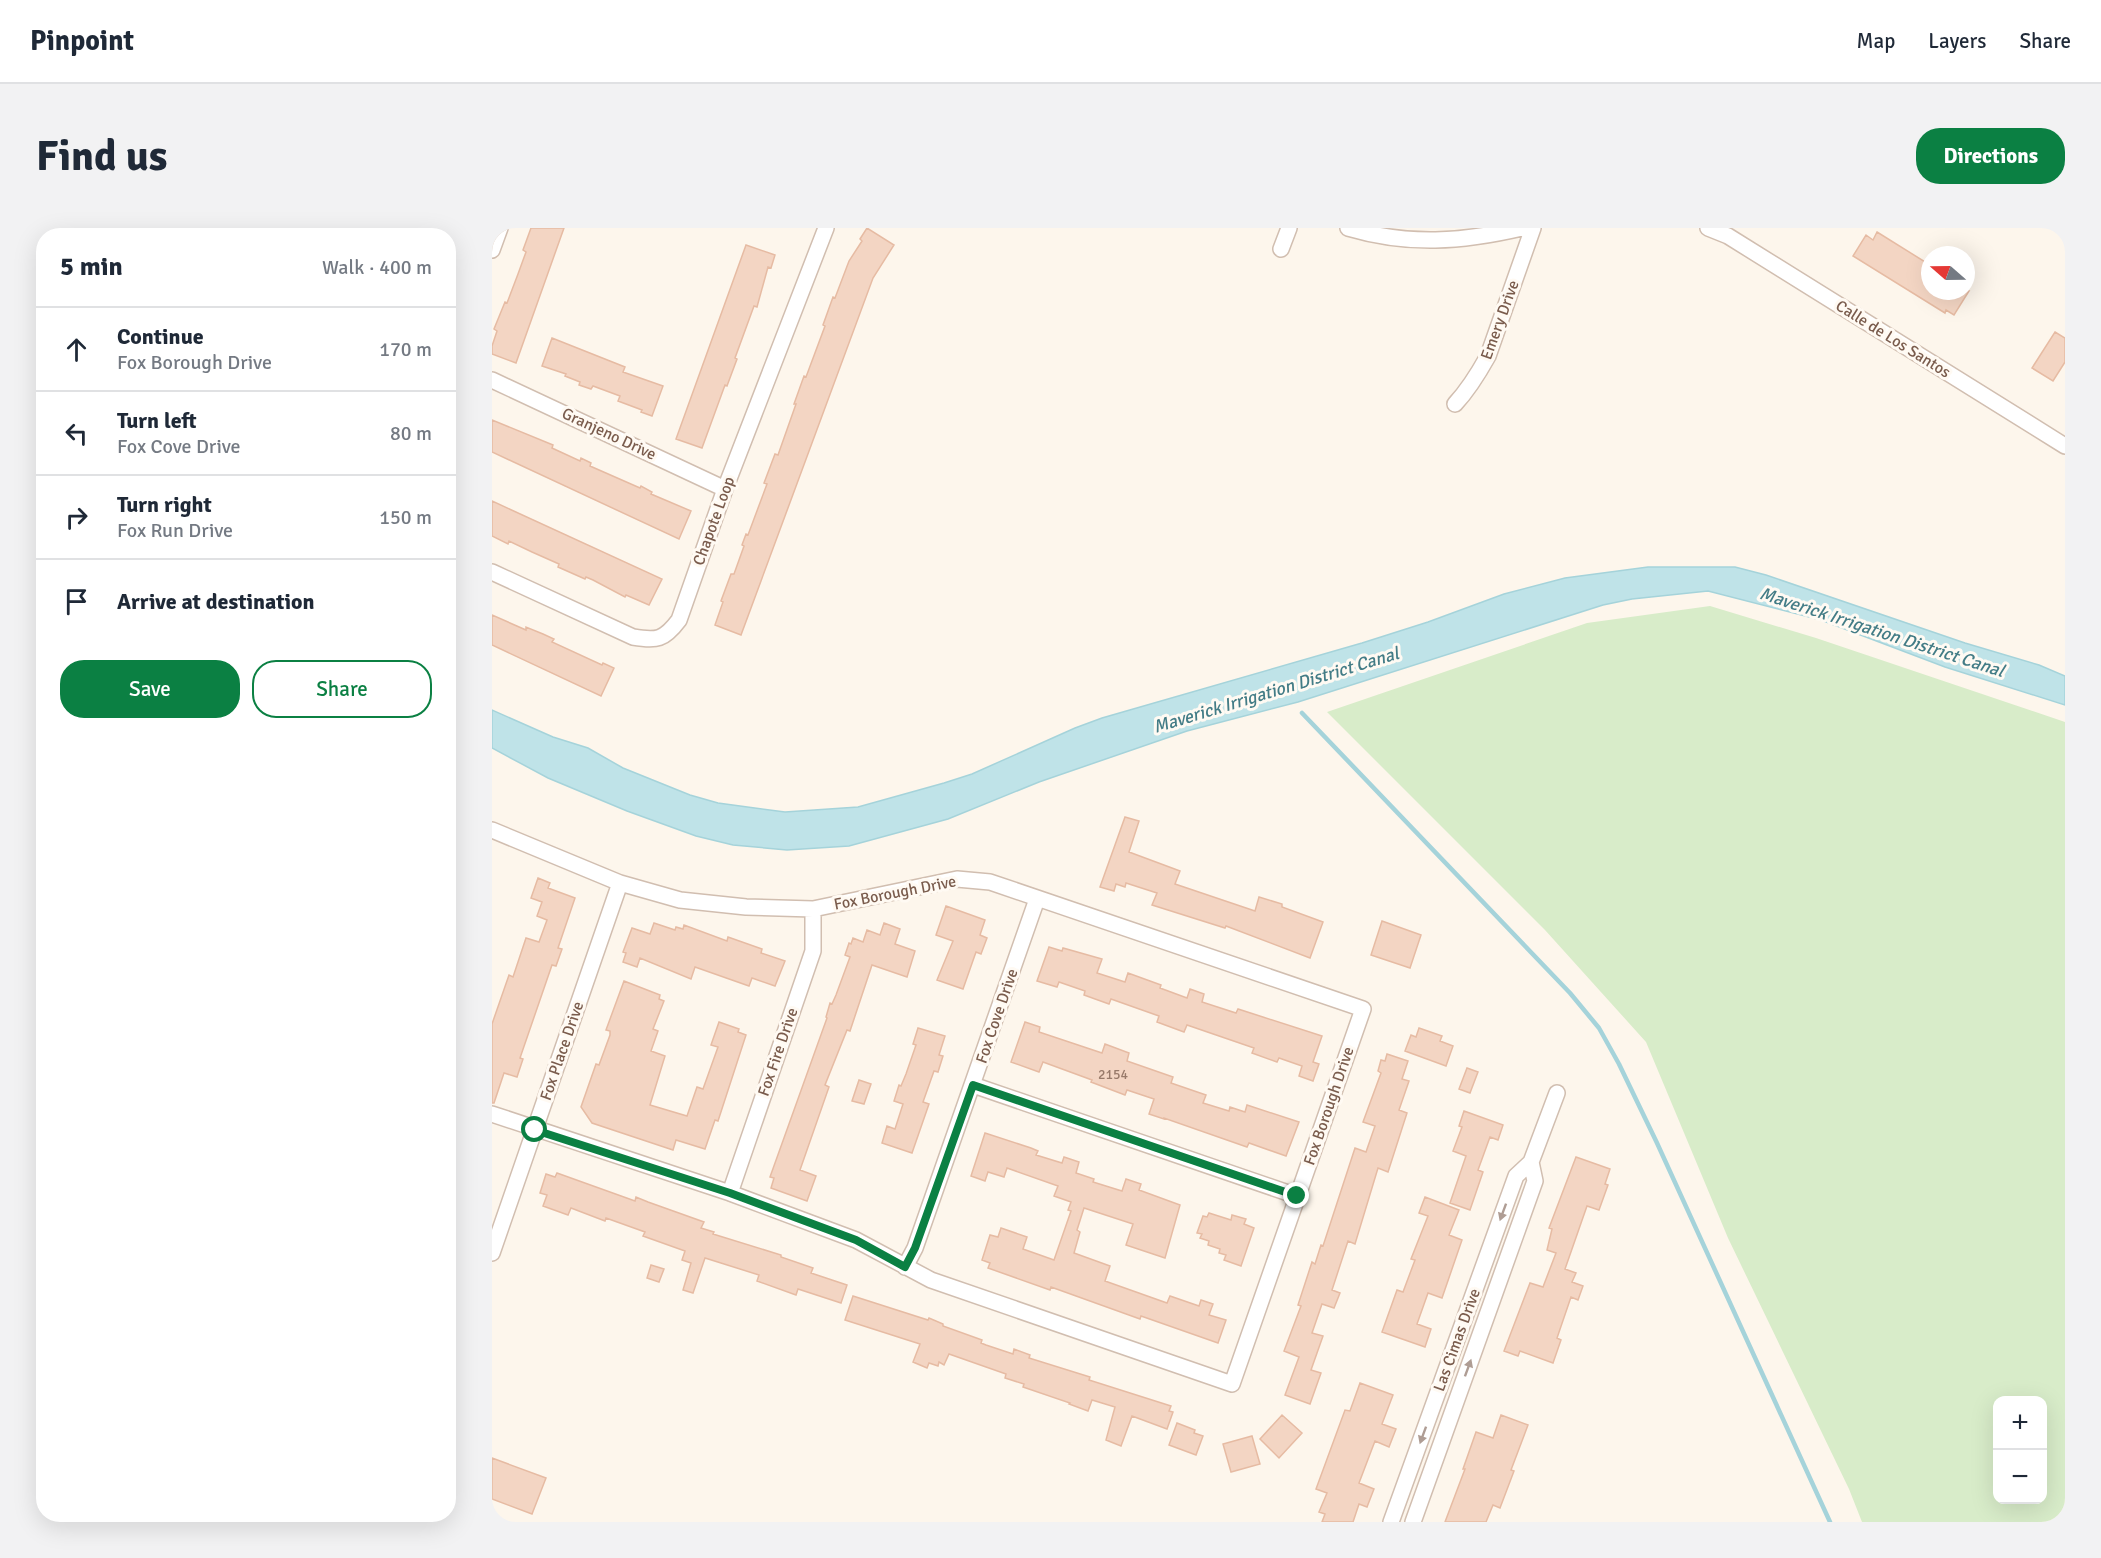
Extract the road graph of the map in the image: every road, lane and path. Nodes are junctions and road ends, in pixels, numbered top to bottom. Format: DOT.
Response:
graph roads {
  1 [pos="500,228"];
  2 [pos="826,228"];
  3 [pos="1289,228"];
  4 [pos="1348,228"];
  5 [pos="1522,228"];
  6 [pos="1533,228"];
  7 [pos="1708,228"];
  8 [pos="1729,232"];
  9 [pos="1281,249"];
  10 [pos="492,250"];
  11 [pos="492,380"];
  12 [pos="1455,404"];
  13 [pos="2065,446"];
  14 [pos="725,489"];
  15 [pos="492,572"];
  16 [pos="492,830"];
  17 [pos="620,883"];
  18 [pos="1037,899"];
  19 [pos="813,909"];
  20 [pos="973,1085"];
  21 [pos="1557,1093"];
  22 [pos="492,1114"];
  23 [pos="535,1130"];
  24 [pos="1531,1162"];
  25 [pos="730,1193"];
  26 [pos="1297,1196"];
  27 [pos="492,1253"];
  28 [pos="1488,1254"];
  29 [pos="1507,1260"];
  30 [pos="905,1267"];
  31 [pos="1460,1332"];
  32 [pos="1479,1339"];
  33 [pos="1434,1403"];
  34 [pos="1453,1410"];
  35 [pos="1406,1480"];
  36 [pos="1425,1487"];
  37 [pos="1391,1522"];
  38 [pos="1413,1522"];
  1 -- 10 [label="street"];
  2 -- 14 [label="street, Chapote Loop"];
  3 -- 9 [label="street"];
  4 -- 5 [label="street"];
  6 -- 12 [label="street, Emery Drive"];
  7 -- 8 [label="street, Calle de Los Santos"];
  8 -- 13 [label="street, Calle de Los Santos"];
  11 -- 14 [label="street, Granjeno Drive"];
  14 -- 15 [label="street, Chapote Loop"];
  16 -- 17 [label="street, Fox Borough Drive"];
  17 -- 19 [label="street, Fox Borough Drive"];
  17 -- 23 [label="street, Fox Place Drive"];
  18 -- 19 [label="street, Fox Borough Drive"];
  18 -- 20 [label="street, Fox Cove Drive"];
  18 -- 26 [label="street, Fox Borough Drive"];
  19 -- 25 [label="street, Fox Fire Drive"];
  20 -- 26 [label="street"];
  20 -- 30 [label="street, Fox Cove Drive"];
  21 -- 24 [label="street, Las Cimas Drive"];
  22 -- 23 [label="street, Fox Borough Drive"];
  23 -- 25 [label="street, Fox Borough Drive"];
  23 -- 27 [label="street, Fox Place Drive"];
  24 -- 28 [label="street, Las Cimas Drive, one-way"];
  24 -- 29 [label="street, Las Cimas Drive"];
  25 -- 30 [label="street, Fox Borough Drive"];
  26 -- 30 [label="street, Fox Borough Drive"];
  28 -- 29 [label="street"];
  28 -- 31 [label="street, Las Cimas Drive"];
  29 -- 32 [label="street, Las Cimas Drive"];
  31 -- 32 [label="street"];
  31 -- 33 [label="street, Las Cimas Drive"];
  34 -- 32 [label="street, Las Cimas Drive, one-way"];
  33 -- 34 [label="street"];
  33 -- 35 [label="street, Las Cimas Drive, one-way"];
  34 -- 36 [label="street, Las Cimas Drive"];
  35 -- 36 [label="street"];
  35 -- 37 [label="street, Las Cimas Drive"];
  36 -- 38 [label="street, Las Cimas Drive"];
}
